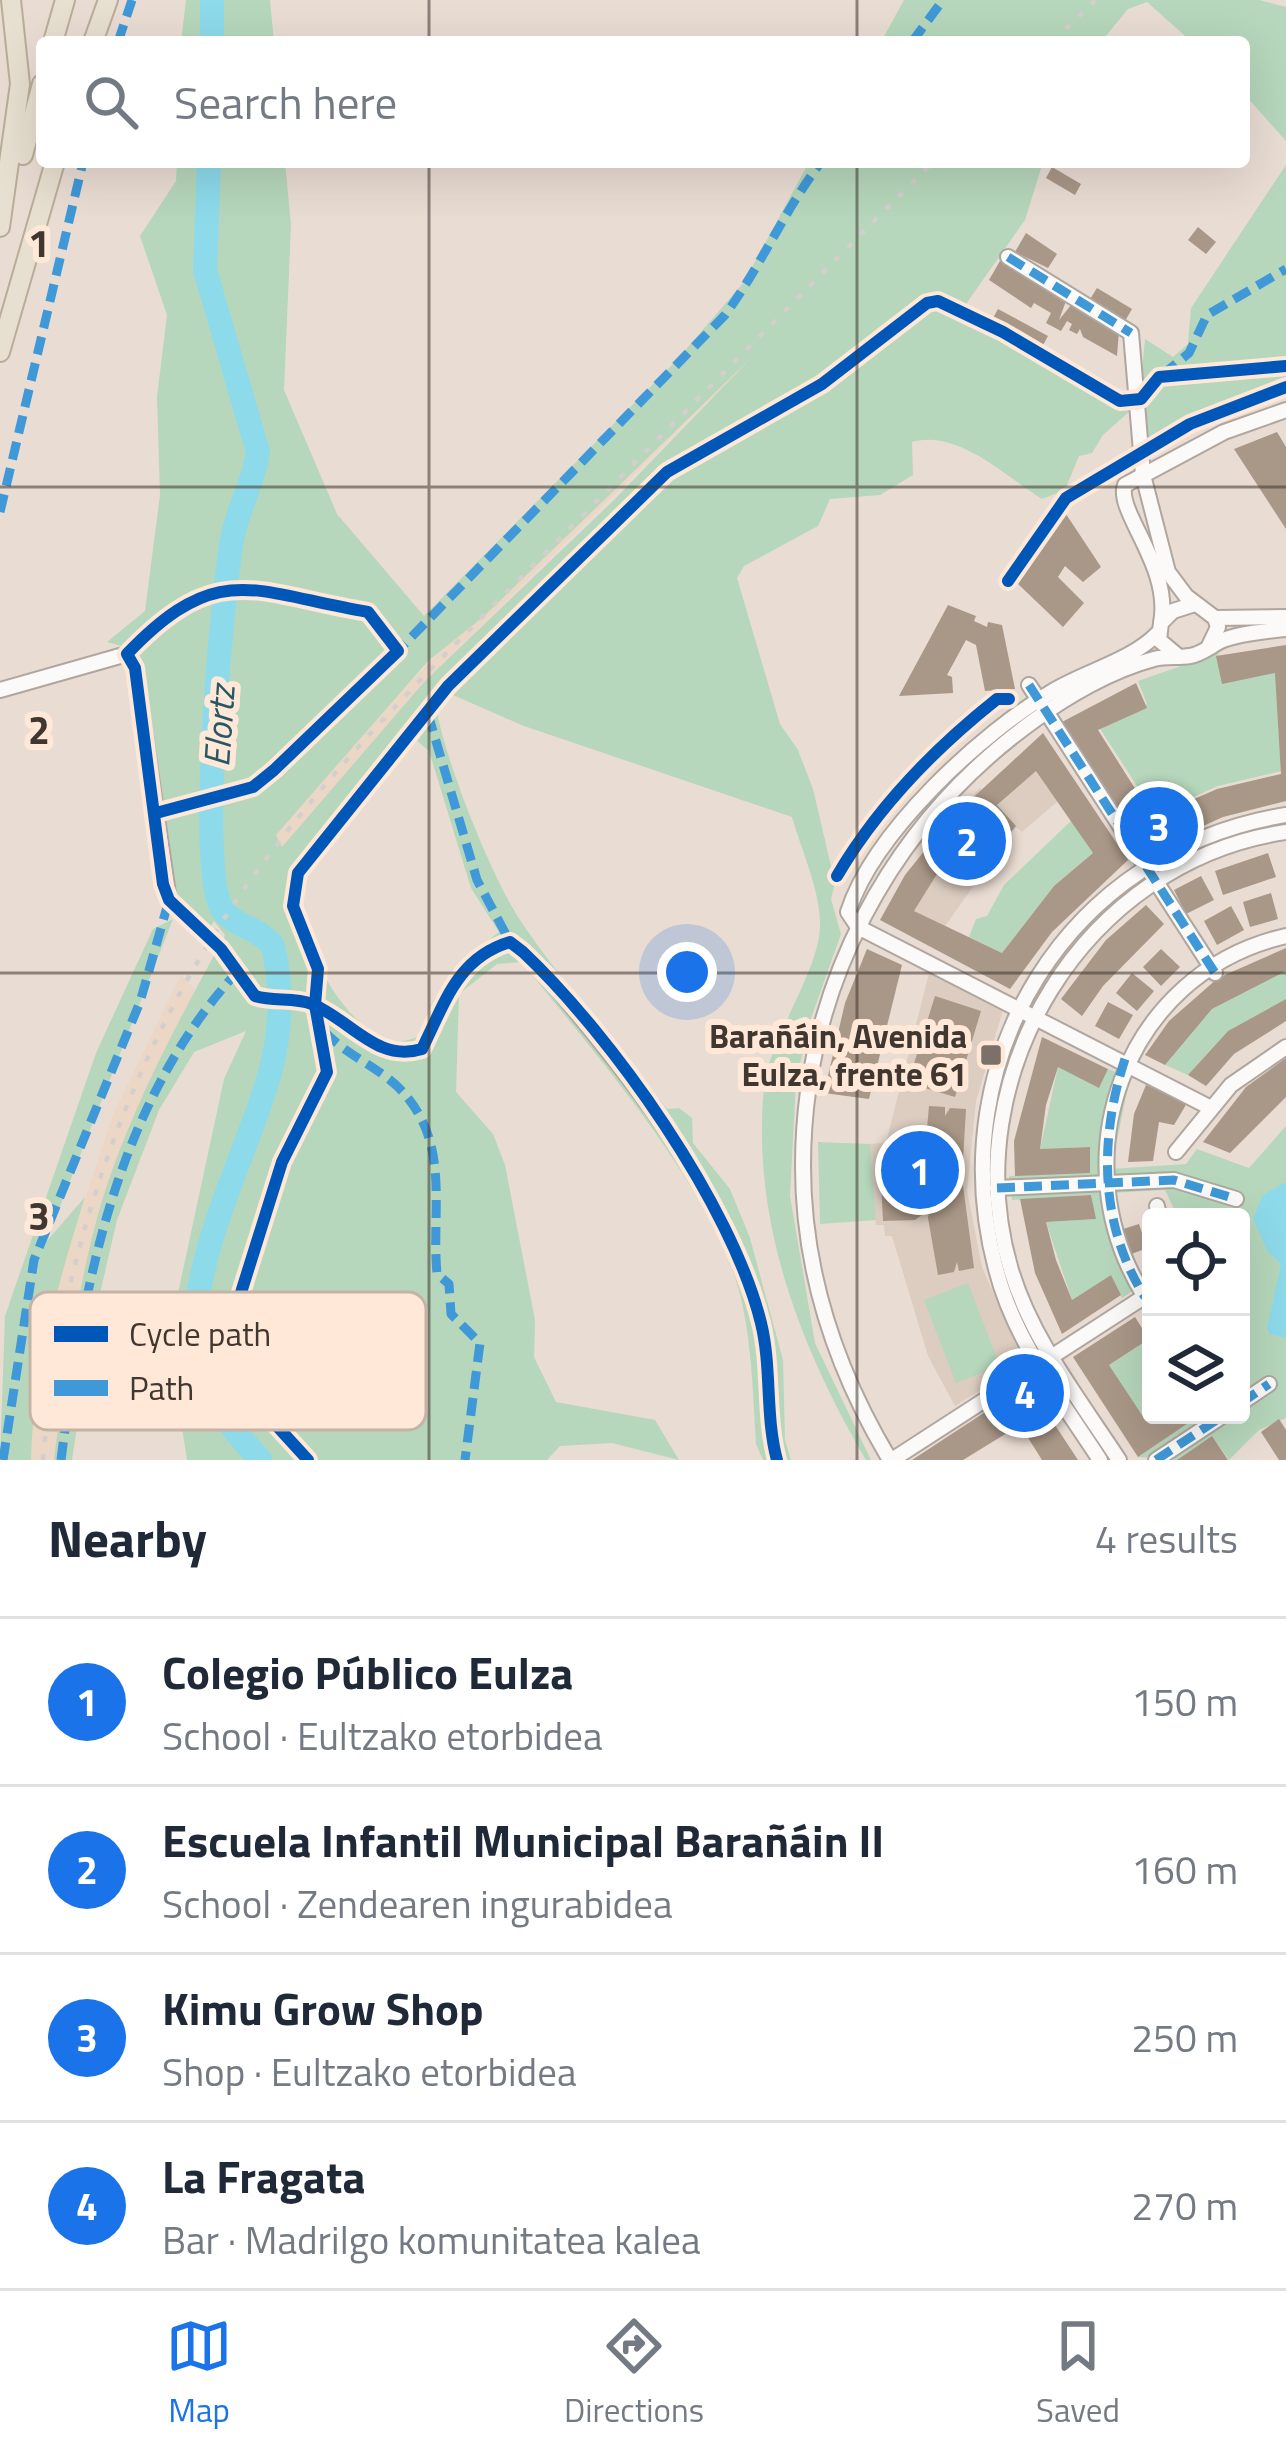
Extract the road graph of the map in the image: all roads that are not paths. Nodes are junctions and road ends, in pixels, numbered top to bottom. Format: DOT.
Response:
graph roads {
  1 [pos="11,0"];
  2 [pos="64,0"];
  3 [pos="95,0"];
  4 [pos="108,0"];
  5 [pos="55,36"];
  6 [pos="90,36"];
  7 [pos="92,36"];
  8 [pos="36,106"];
  9 [pos="53,168"];
  10 [pos="0,227"];
  11 [pos="0,241"];
  12 [pos="1008,256"];
  13 [pos="0,352"];
  14 [pos="1286,410"];
  15 [pos="1144,475"];
  16 [pos="1196,604"];
  17 [pos="1286,617"];
  18 [pos="1215,618"];
  19 [pos="1159,628"];
  20 [pos="1286,629"];
  21 [pos="1206,650"];
  22 [pos="1178,656"];
  23 [pos="1028,685"];
  24 [pos="0,690"];
  25 [pos="1042,706"];
  26 [pos="253,787"];
  27 [pos="156,813"];
  28 [pos="1286,815"];
  29 [pos="1286,832"];
  30 [pos="1148,875"];
  31 [pos="858,927"];
  32 [pos="1286,936"];
  33 [pos="1213,971"];
  34 [pos="1018,1006"];
  35 [pos="1035,1013"];
  36 [pos="1286,1047"];
  37 [pos="1125,1059"];
  38 [pos="1209,1107"];
  39 [pos="1176,1152"];
  40 [pos="1107,1182"];
  41 [pos="997,1188"];
  42 [pos="1236,1199"];
  43 [pos="1142,1285"];
  44 [pos="1142,1299"];
  45 [pos="1044,1360"];
  46 [pos="1269,1384"];
  47 [pos="1250,1397"];
  48 [pos="1210,1424"];
  49 [pos="777,1460"];
  50 [pos="891,1460"];
  51 [pos="1100,1460"];
  52 [pos="1119,1460"];
  53 [pos="1156,1460"];
  1 -- 10 [label="highway"];
  2 -- 5 [label="highway"];
  3 -- 6 [label="highway"];
  4 -- 7 [label="highway"];
  8 -- 11 [label="highway"];
  9 -- 13 [label="highway"];
  12 -- 15 [label="street"];
  14 -- 15 [label="street"];
  15 -- 16 [label="street"];
  15 -- 19 [label="street"];
  16 -- 18 [label="street"];
  16 -- 19 [label="street"];
  17 -- 18 [label="street"];
  18 -- 21 [label="street"];
  19 -- 22 [label="street"];
  19 -- 25 [label="street"];
  20 -- 21 [label="street"];
  21 -- 22 [label="street"];
  22 -- 25 [label="street"];
  23 -- 25 [label="street"];
  24 -- 27 [label="street"];
  25 -- 30 [label="street"];
  25 -- 31 [label="street"];
  26 -- 27 [label="street"];
  27 -- 49 [label="street"];
  28 -- 30 [label="street"];
  29 -- 30 [label="street"];
  30 -- 33 [label="street"];
  30 -- 34 [label="street"];
  30 -- 35 [label="street"];
  31 -- 34 [label="street"];
  31 -- 50 [label="street"];
  32 -- 33 [label="street"];
  33 -- 37 [label="street"];
  34 -- 35 [label="street"];
  34 -- 45 [label="street"];
  35 -- 37 [label="street"];
  35 -- 41 [label="street"];
  36 -- 38 [label="street"];
  37 -- 38 [label="street"];
  37 -- 40 [label="street"];
  38 -- 39 [label="street"];
  40 -- 41 [label="street"];
  40 -- 42 [label="street"];
  40 -- 43 [label="street"];
  41 -- 45 [label="street"];
  44 -- 45 [label="street"];
  45 -- 50 [label="street"];
  45 -- 51 [label="street"];
  45 -- 52 [label="street"];
  46 -- 47 [label="street"];
  48 -- 53 [label="street"];
}
